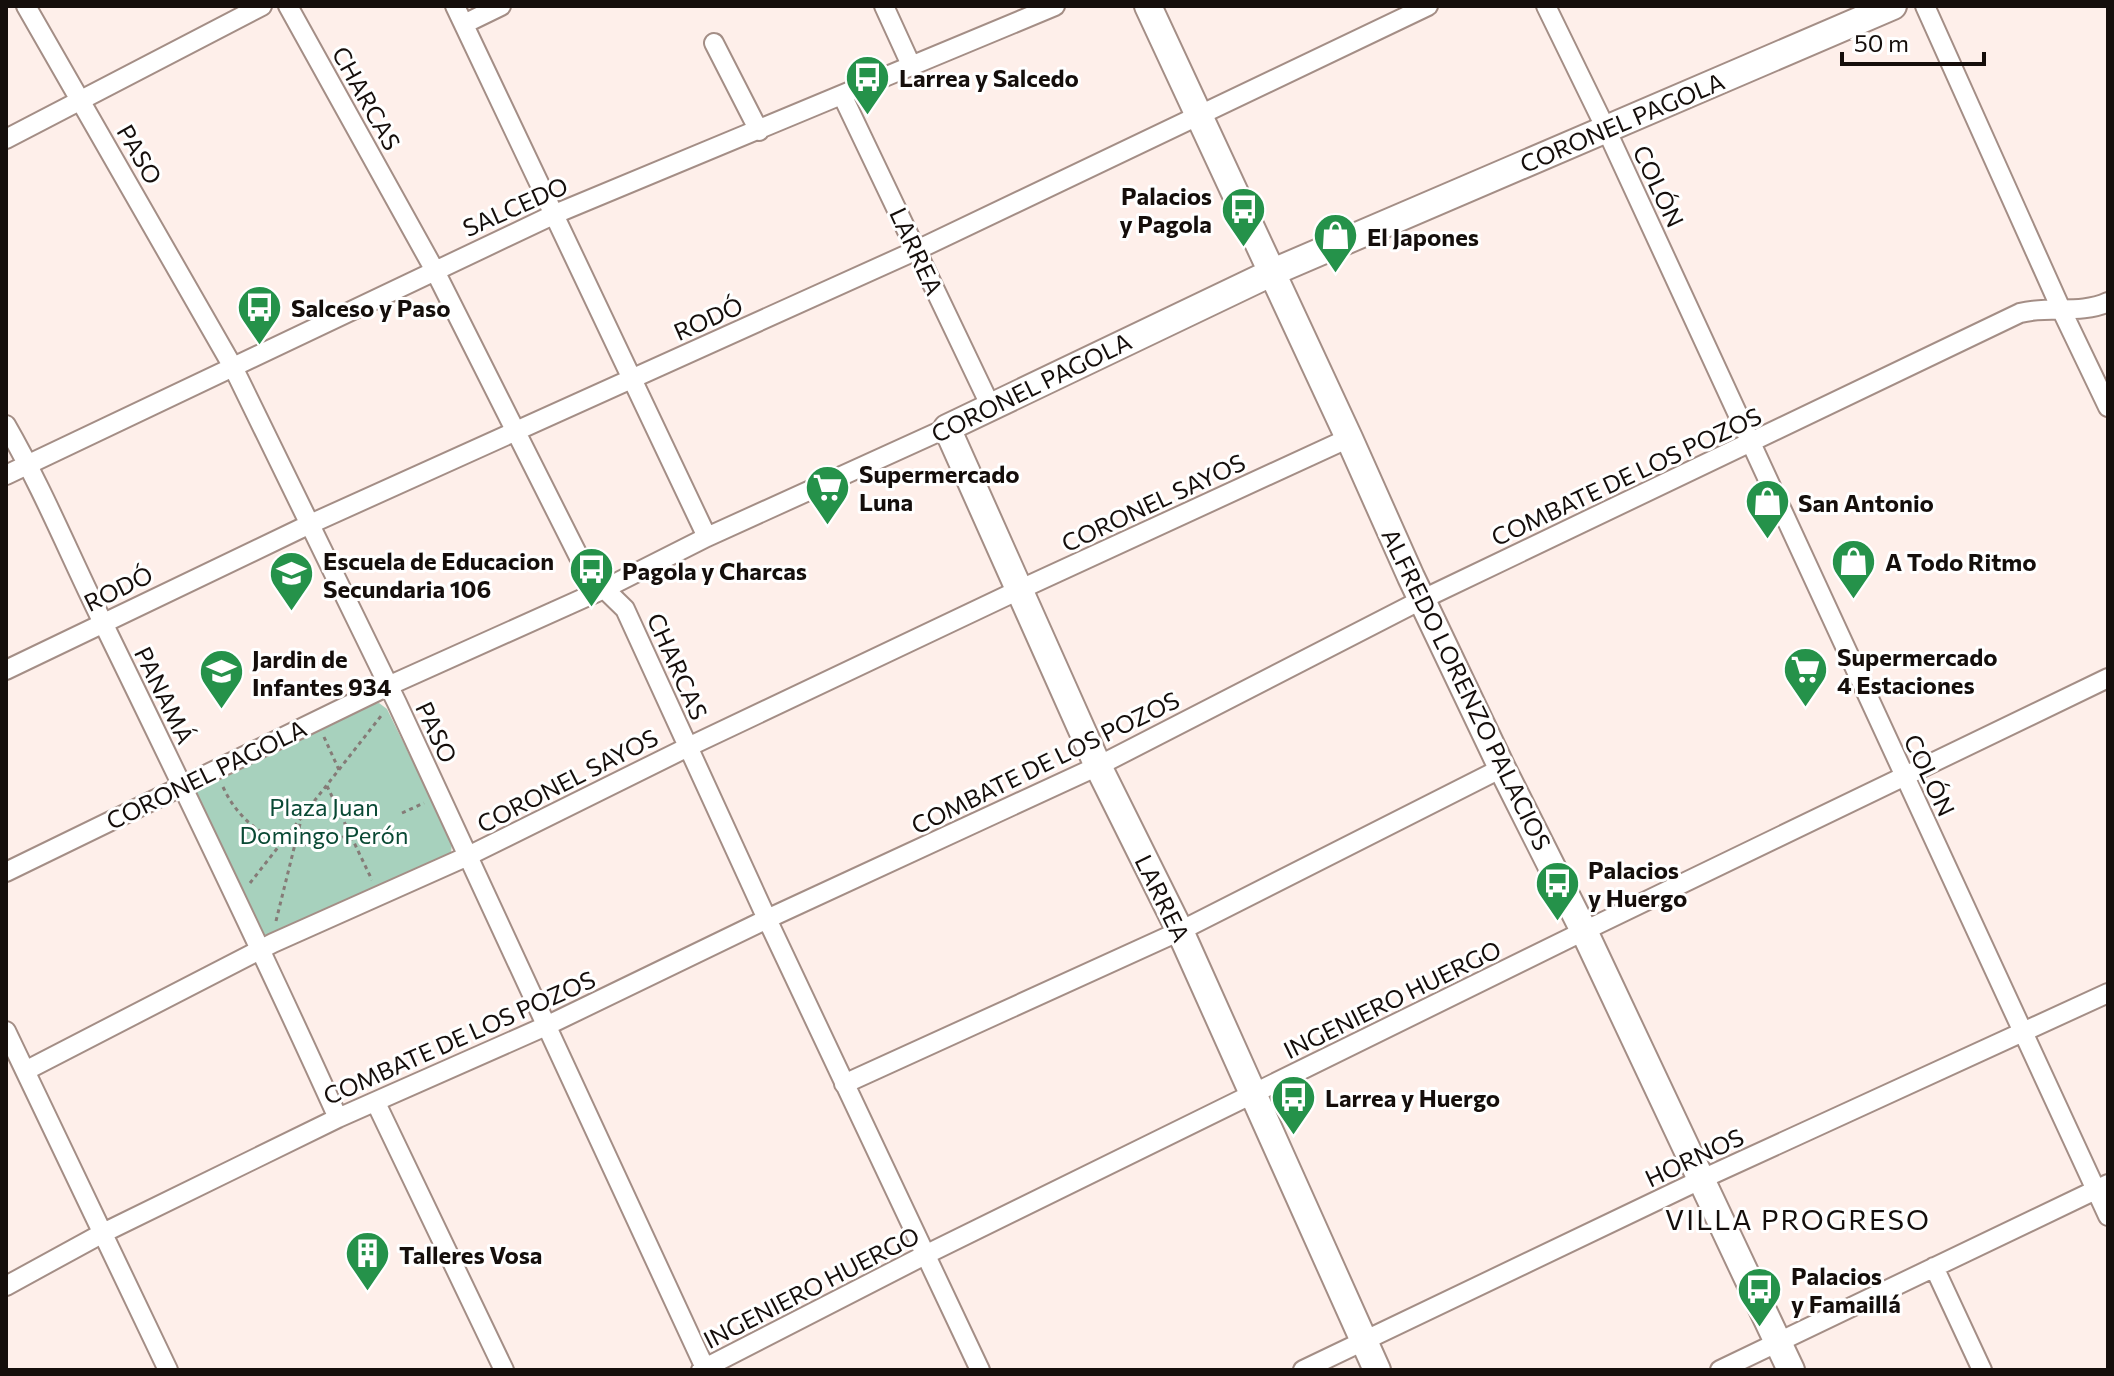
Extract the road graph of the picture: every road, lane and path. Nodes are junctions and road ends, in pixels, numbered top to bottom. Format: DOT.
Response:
graph roads {
  1 [pos="26,6"];
  2 [pos="262,6"];
  3 [pos="288,6"];
  4 [pos="455,6"];
  5 [pos="501,6"];
  6 [pos="884,6"];
  7 [pos="1055,6"];
  8 [pos="1148,6"];
  9 [pos="1428,6"];
  10 [pos="1546,6"];
  11 [pos="1893,6"];
  12 [pos="1925,6"];
  13 [pos="464,24"];
  14 [pos="714,43"];
  15 [pos="911,65"];
  16 [pos="842,95"];
  17 [pos="81,100"];
  18 [pos="1198,114"];
  19 [pos="1606,129"];
  20 [pos="759,131"];
  21 [pos="6,139"];
  22 [pos="555,214"];
  23 [pos="917,250"];
  24 [pos="434,269"];
  25 [pos="1273,272"];
  26 [pos="2108,302"];
  27 [pos="2061,309"];
  28 [pos="233,367"];
  29 [pos="631,380"];
  30 [pos="991,407"];
  31 [pos="2108,407"];
  32 [pos="6,425"];
  33 [pos="947,428"];
  34 [pos="517,432"];
  35 [pos="1349,438"];
  36 [pos="1751,443"];
  37 [pos="28,463"];
  38 [pos="6,475"];
  39 [pos="308,525"];
  40 [pos="707,537"];
  41 [pos="604,589"];
  42 [pos="1021,589"];
  43 [pos="1423,599"];
  44 [pos="102,622"];
  45 [pos="6,670"];
  46 [pos="2108,678"];
  47 [pos="388,686"];
  48 [pos="387,709"];
  49 [pos="319,727"];
  50 [pos="688,747"];
  51 [pos="1098,766"];
  52 [pos="1502,768"];
  53 [pos="339,770"];
  54 [pos="217,774"];
  55 [pos="1904,776"];
  56 [pos="182,785"];
  57 [pos="327,785"];
  58 [pos="431,800"];
  59 [pos="402,813"];
  60 [pos="302,816"];
  61 [pos="356,831"];
  62 [pos="351,834"];
  63 [pos="283,841"];
  64 [pos="295,843"];
  65 [pos="468,856"];
  66 [pos="6,872"];
  67 [pos="248,884"];
  68 [pos="377,891"];
  69 [pos="767,919"];
  70 [pos="275,925"];
  71 [pos="1180,931"];
  72 [pos="1584,931"];
  73 [pos="261,949"];
  74 [pos="2108,993"];
  75 [pos="546,1026"];
  76 [pos="6,1031"];
  77 [pos="2023,1032"];
  78 [pos="27,1070"];
  79 [pos="844,1084"];
  80 [pos="1254,1095"];
  81 [pos="376,1103"];
  82 [pos="338,1118"];
  83 [pos="1700,1180"];
  84 [pos="2102,1187"];
  85 [pos="2108,1216"];
  86 [pos="103,1233"];
  87 [pos="925,1255"];
  88 [pos="1934,1267"];
  89 [pos="6,1286"];
  90 [pos="1364,1341"];
  91 [pos="1778,1343"];
  92 [pos="703,1369"];
  93 [pos="168,1370"];
  94 [pos="504,1370"];
  95 [pos="980,1370"];
  96 [pos="1303,1370"];
  97 [pos="1377,1370"];
  98 [pos="1720,1370"];
  99 [pos="1791,1370"];
  100 [pos="1982,1370"];
  1 -- 17 [label="street, PASO"];
  2 -- 17 [label="street"];
  3 -- 24 [label="street, CHARCAS"];
  4 -- 13 [label="street"];
  5 -- 13 [label="street"];
  6 -- 15 [label="street"];
  7 -- 15 [label="street, SALCEDO"];
  8 -- 18 [label="street, ALFREDO LORENZO PALACIOS"];
  9 -- 18 [label="street, RODÓ"];
  10 -- 19 [label="street, COLÓN"];
  11 -- 19 [label="street, CORONEL PAGOLA"];
  12 -- 27 [label="street"];
  13 -- 22 [label="street"];
  14 -- 20 [label="street"];
  15 -- 16 [label="street, SALCEDO"];
  16 -- 20 [label="street, SALCEDO"];
  16 -- 23 [label="street, LARREA"];
  17 -- 21 [label="street"];
  17 -- 28 [label="street, PASO"];
  18 -- 23 [label="street, RODÓ"];
  18 -- 25 [label="street, ALFREDO LORENZO PALACIOS"];
  19 -- 25 [label="street, CORONEL PAGOLA"];
  19 -- 36 [label="street, COLÓN"];
  20 -- 22 [label="street, SALCEDO"];
  22 -- 24 [label="street, SALCEDO"];
  22 -- 29 [label="street"];
  23 -- 29 [label="street, RODÓ"];
  23 -- 30 [label="street, LARREA"];
  24 -- 28 [label="street, SALCEDO"];
  24 -- 34 [label="street, CHARCAS"];
  25 -- 30 [label="street, CORONEL PAGOLA"];
  25 -- 35 [label="street, ALFREDO LORENZO PALACIOS"];
  26 -- 27 [label="street, COMBATE DE LOS POZOS"];
  27 -- 31 [label="street"];
  27 -- 36 [label="street, COMBATE DE LOS POZOS"];
  28 -- 37 [label="street, SALCEDO"];
  28 -- 39 [label="street, PASO"];
  29 -- 34 [label="street, RODÓ"];
  29 -- 40 [label="street"];
  30 -- 33 [label="street, CORONEL PAGOLA"];
  32 -- 37 [label="street, PANAMÁ"];
  33 -- 40 [label="street, CORONEL PAGOLA"];
  33 -- 42 [label="street, LARREA"];
  34 -- 39 [label="street, RODÓ"];
  34 -- 41 [label="street, CHARCAS"];
  35 -- 42 [label="street, CORONEL SAYOS"];
  35 -- 43 [label="street, ALFREDO LORENZO PALACIOS"];
  36 -- 43 [label="street, COMBATE DE LOS POZOS"];
  36 -- 55 [label="street, COLÓN"];
  37 -- 38 [label="street, SALCEDO"];
  37 -- 44 [label="street, PANAMÁ"];
  39 -- 44 [label="street, RODÓ"];
  39 -- 47 [label="street, PASO"];
  40 -- 41 [label="street, CORONEL PAGOLA"];
  41 -- 47 [label="street, CORONEL PAGOLA"];
  41 -- 50 [label="street, CHARCAS"];
  42 -- 50 [label="street, CORONEL SAYOS"];
  42 -- 51 [label="street, LARREA"];
  43 -- 51 [label="street, COMBATE DE LOS POZOS"];
  43 -- 52 [label="street, ALFREDO LORENZO PALACIOS"];
  44 -- 45 [label="street, RODÓ"];
  44 -- 56 [label="street, PANAMÁ"];
  46 -- 55 [label="street, INGENIERO HUERGO"];
  47 -- 56 [label="street, CORONEL PAGOLA"];
  47 -- 65 [label="street, PASO"];
  48 -- 53 [label="path"];
  49 -- 53 [label="path"];
  50 -- 65 [label="street, CORONEL SAYOS"];
  50 -- 69 [label="street, CHARCAS"];
  51 -- 69 [label="street, COMBATE DE LOS POZOS"];
  51 -- 71 [label="street, LARREA"];
  52 -- 71 [label="street"];
  52 -- 72 [label="street, ALFREDO LORENZO PALACIOS"];
  53 -- 57 [label="path"];
  54 -- 63 [label="path"];
  55 -- 72 [label="street, INGENIERO HUERGO"];
  55 -- 77 [label="street, COLÓN"];
  56 -- 66 [label="street, CORONEL PAGOLA"];
  56 -- 73 [label="street, PANAMÁ"];
  57 -- 60 [label="path"];
  57 -- 62 [label="path"];
  58 -- 59 [label="path"];
  60 -- 63 [label="path"];
  60 -- 64 [label="path"];
  61 -- 62 [label="path"];
  62 -- 64 [label="path"];
  62 -- 68 [label="path"];
  63 -- 64 [label="path"];
  63 -- 67 [label="path"];
  64 -- 70 [label="path"];
  65 -- 73 [label="street, CORONEL SAYOS"];
  65 -- 75 [label="street, PASO"];
  69 -- 75 [label="street, COMBATE DE LOS POZOS"];
  69 -- 79 [label="street, CHARCAS"];
  71 -- 79 [label="street"];
  71 -- 80 [label="street, LARREA"];
  72 -- 80 [label="street, INGENIERO HUERGO"];
  72 -- 83 [label="street, ALFREDO LORENZO PALACIOS"];
  73 -- 78 [label="street, CORONEL SAYOS"];
  73 -- 82 [label="street, PANAMÁ"];
  74 -- 77 [label="street, HORNOS"];
  75 -- 81 [label="street, COMBATE DE LOS POZOS"];
  75 -- 92 [label="street, PASO"];
  76 -- 78 [label="street"];
  77 -- 83 [label="street, HORNOS"];
  77 -- 84 [label="street, COLÓN"];
  78 -- 86 [label="street"];
  79 -- 87 [label="street, CHARCAS"];
  80 -- 87 [label="street, INGENIERO HUERGO"];
  80 -- 90 [label="street, LARREA"];
  81 -- 82 [label="street, COMBATE DE LOS POZOS"];
  81 -- 94 [label="street"];
  82 -- 86 [label="street, COMBATE DE LOS POZOS"];
  83 -- 90 [label="street, HORNOS"];
  83 -- 91 [label="street, ALFREDO LORENZO PALACIOS"];
  84 -- 85 [label="street, COLÓN"];
  84 -- 88 [label="street"];
  86 -- 89 [label="street, COMBATE DE LOS POZOS"];
  86 -- 93 [label="street"];
  87 -- 92 [label="street, INGENIERO HUERGO"];
  87 -- 95 [label="street, CHARCAS"];
  88 -- 91 [label="street"];
  88 -- 100 [label="street"];
  90 -- 96 [label="street, HORNOS"];
  90 -- 97 [label="street, LARREA"];
  91 -- 98 [label="street"];
  91 -- 99 [label="street, ALFREDO LORENZO PALACIOS"];
}
